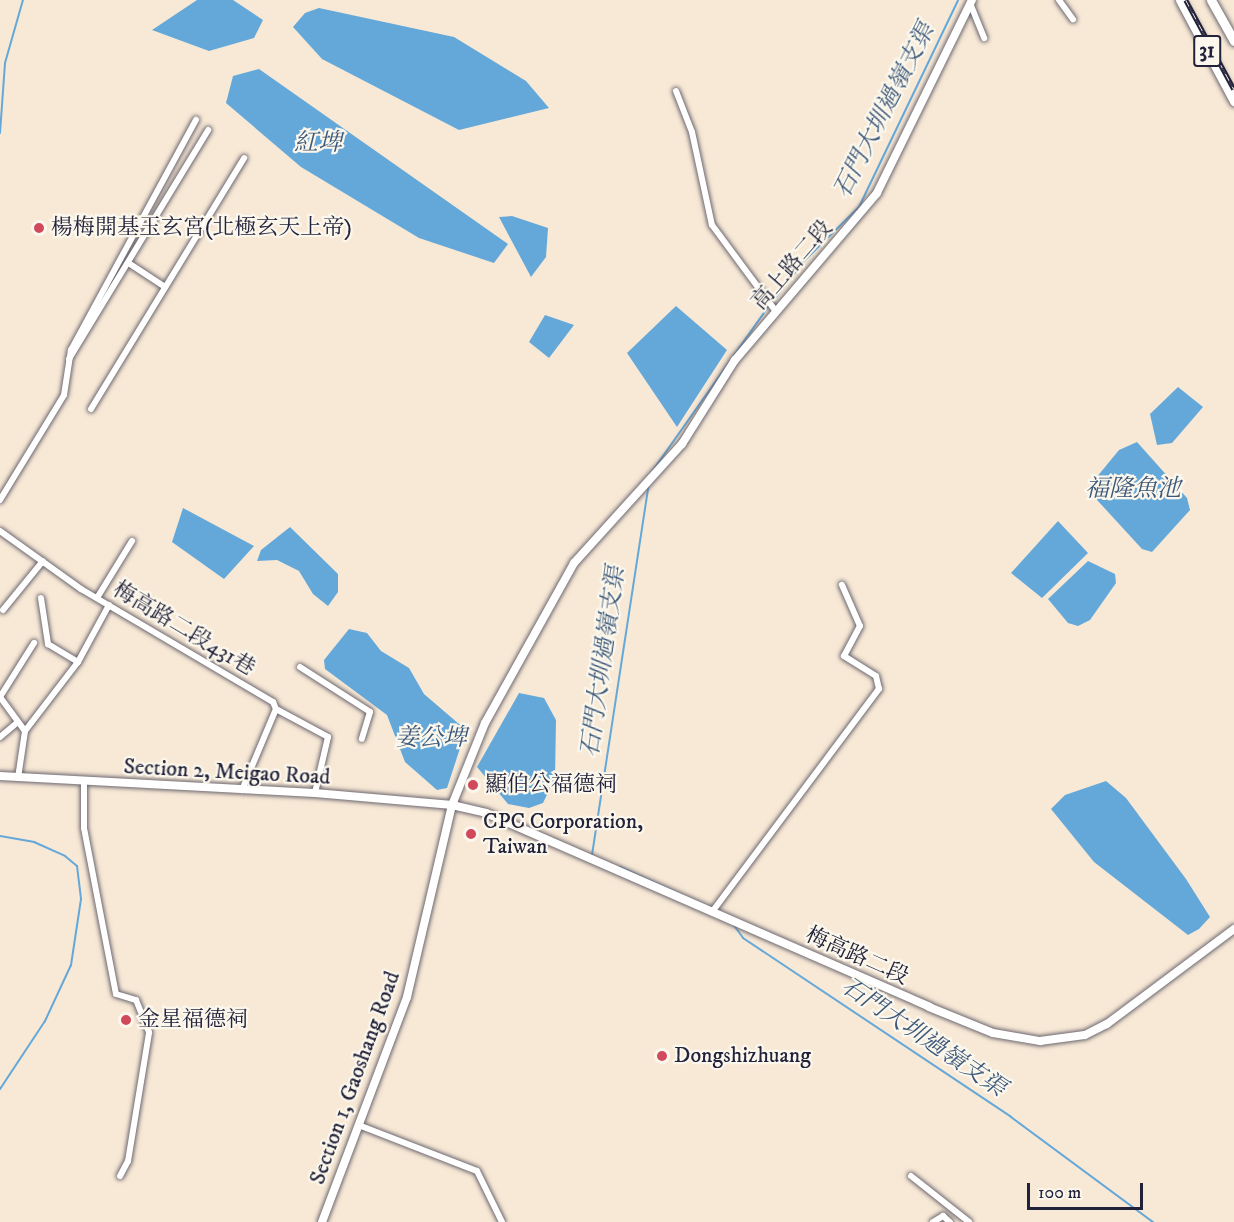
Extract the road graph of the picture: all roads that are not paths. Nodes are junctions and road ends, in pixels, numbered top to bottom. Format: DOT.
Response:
graph roads {
  1 [pos="1059,0"];
  2 [pos="1180,0"];
  3 [pos="1211,0"];
  4 [pos="971,1"];
  5 [pos="1073,19"];
  6 [pos="984,38"];
  7 [pos="1234,41"];
  8 [pos="676,91"];
  9 [pos="1234,101"];
  10 [pos="196,120"];
  11 [pos="208,130"];
  12 [pos="244,158"];
  13 [pos="130,264"];
  14 [pos="165,287"];
  15 [pos="774,309"];
  16 [pos="69,359"];
  17 [pos="91,409"];
  18 [pos="649,480"];
  19 [pos="0,500"];
  20 [pos="0,531"];
  21 [pos="132,541"];
  22 [pos="43,561"];
  23 [pos="842,585"];
  24 [pos="41,598"];
  25 [pos="98,598"];
  26 [pos="109,605"];
  27 [pos="3,610"];
  28 [pos="34,643"];
  29 [pos="78,662"];
  30 [pos="300,667"];
  31 [pos="0,697"];
  32 [pos="276,709"];
  33 [pos="18,722"];
  34 [pos="25,730"];
  35 [pos="0,737"];
  36 [pos="362,739"];
  37 [pos="0,776"];
  38 [pos="18,777"];
  39 [pos="84,783"];
  40 [pos="242,790"];
  41 [pos="315,793"];
  42 [pos="452,805"];
  43 [pos="712,912"];
  44 [pos="1233,931"];
  45 [pos="361,1126"];
  46 [pos="120,1176"];
  47 [pos="911,1176"];
  48 [pos="322,1222"];
  49 [pos="502,1222"];
  50 [pos="933,1222"];
  51 [pos="950,1222"];
  52 [pos="969,1222"];
  1 -- 5 [label="street"];
  2 -- 9 [label="main road, 31"];
  3 -- 7 [label="main road, 31"];
  4 -- 6 [label="street"];
  4 -- 15 [label="street, 高上路二段"];
  8 -- 15 [label="street"];
  10 -- 16 [label="street"];
  11 -- 13 [label="street"];
  12 -- 14 [label="street"];
  13 -- 14 [label="street"];
  13 -- 16 [label="street"];
  14 -- 17 [label="street"];
  15 -- 18 [label="street, 高上路二段"];
  16 -- 19 [label="street"];
  18 -- 42 [label="street, Section 1, Gaoshang Road"];
  20 -- 22 [label="street, 梅高路二段431巷"];
  21 -- 25 [label="street"];
  22 -- 25 [label="street, 梅高路二段431巷"];
  22 -- 27 [label="street"];
  23 -- 43 [label="street"];
  24 -- 29 [label="street"];
  25 -- 26 [label="street, 梅高路二段431巷"];
  26 -- 29 [label="street"];
  26 -- 32 [label="street, 梅高路二段431巷"];
  28 -- 31 [label="street"];
  29 -- 34 [label="street"];
  30 -- 36 [label="street"];
  31 -- 33 [label="street"];
  32 -- 40 [label="street"];
  32 -- 41 [label="street, 梅高路二段431巷"];
  33 -- 34 [label="street"];
  33 -- 35 [label="street"];
  34 -- 38 [label="street"];
  37 -- 38 [label="street, Section 2, Meigao Road"];
  38 -- 39 [label="street, Section 2, Meigao Road"];
  39 -- 40 [label="street, Section 2, Meigao Road"];
  39 -- 46 [label="street"];
  40 -- 41 [label="street, Section 2, Meigao Road"];
  41 -- 42 [label="street, Section 2, Meigao Road"];
  42 -- 43 [label="street, 梅高路二段"];
  42 -- 45 [label="street, Section 1, Gaoshang Road"];
  43 -- 44 [label="street, 梅高路二段"];
  45 -- 48 [label="street, Section 1, Gaoshang Road"];
  45 -- 49 [label="street"];
  47 -- 52 [label="street"];
  50 -- 51 [label="street"];
}
